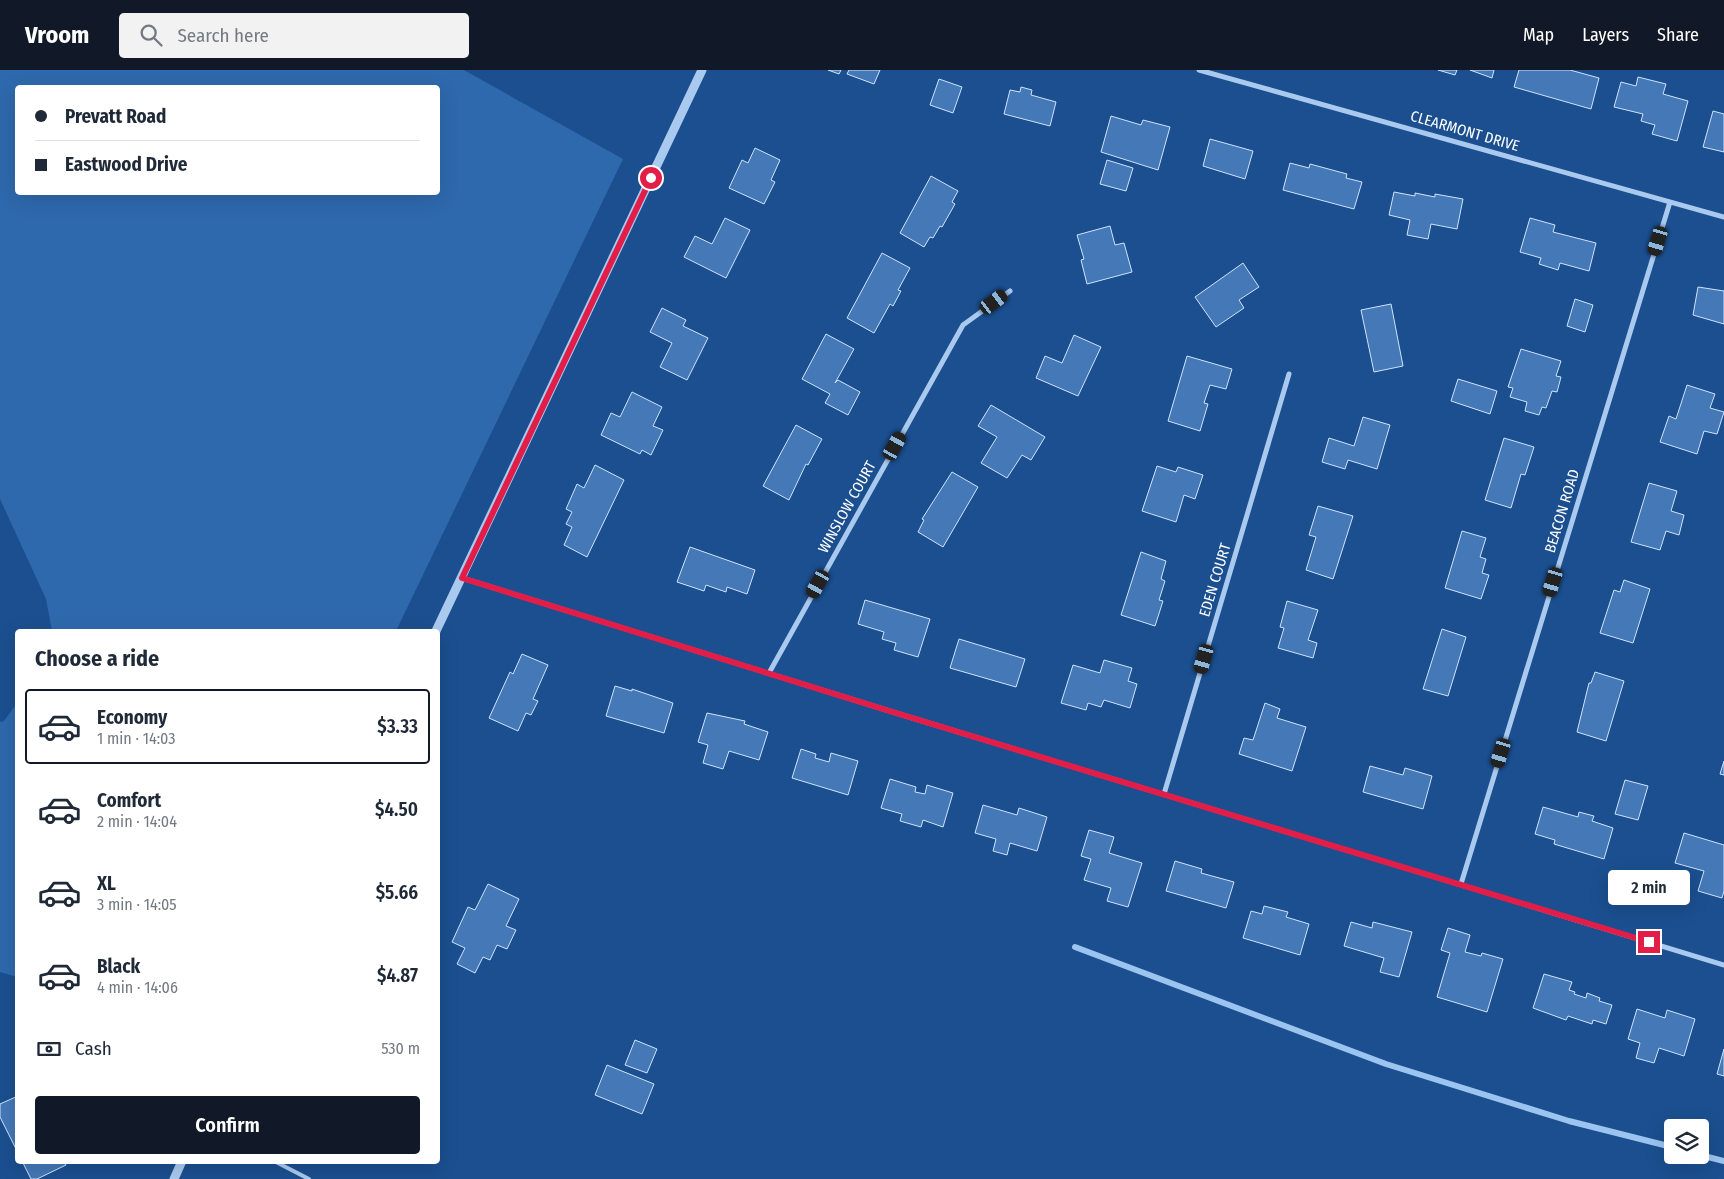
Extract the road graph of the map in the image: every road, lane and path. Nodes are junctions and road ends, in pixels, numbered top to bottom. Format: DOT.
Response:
graph roads {
  1 [pos="702,70"];
  2 [pos="1199,70"];
  3 [pos="1670,202"];
  4 [pos="1724,217"];
  5 [pos="1010,291"];
  6 [pos="1289,374"];
  7 [pos="462,578"];
  8 [pos="437,629"];
  9 [pos="769,672"];
  10 [pos="1164,794"];
  11 [pos="1461,884"];
  12 [pos="1724,965"];
  13 [pos="181,1164"];
  14 [pos="280,1164"];
  15 [pos="176,1178"];
  16 [pos="309,1179"];
  1 -- 7 [label="street"];
  2 -- 3 [label="street, CLEARMONT DRIVE"];
  3 -- 4 [label="street, CLEARMONT DRIVE"];
  3 -- 11 [label="street, BEACON ROAD"];
  5 -- 9 [label="street, WINSLOW COURT"];
  6 -- 10 [label="street, EDEN COURT"];
  7 -- 8 [label="street"];
  7 -- 9 [label="street"];
  9 -- 10 [label="street"];
  10 -- 11 [label="street"];
  11 -- 12 [label="street"];
  13 -- 15 [label="street"];
  14 -- 16 [label="lane"];
}
